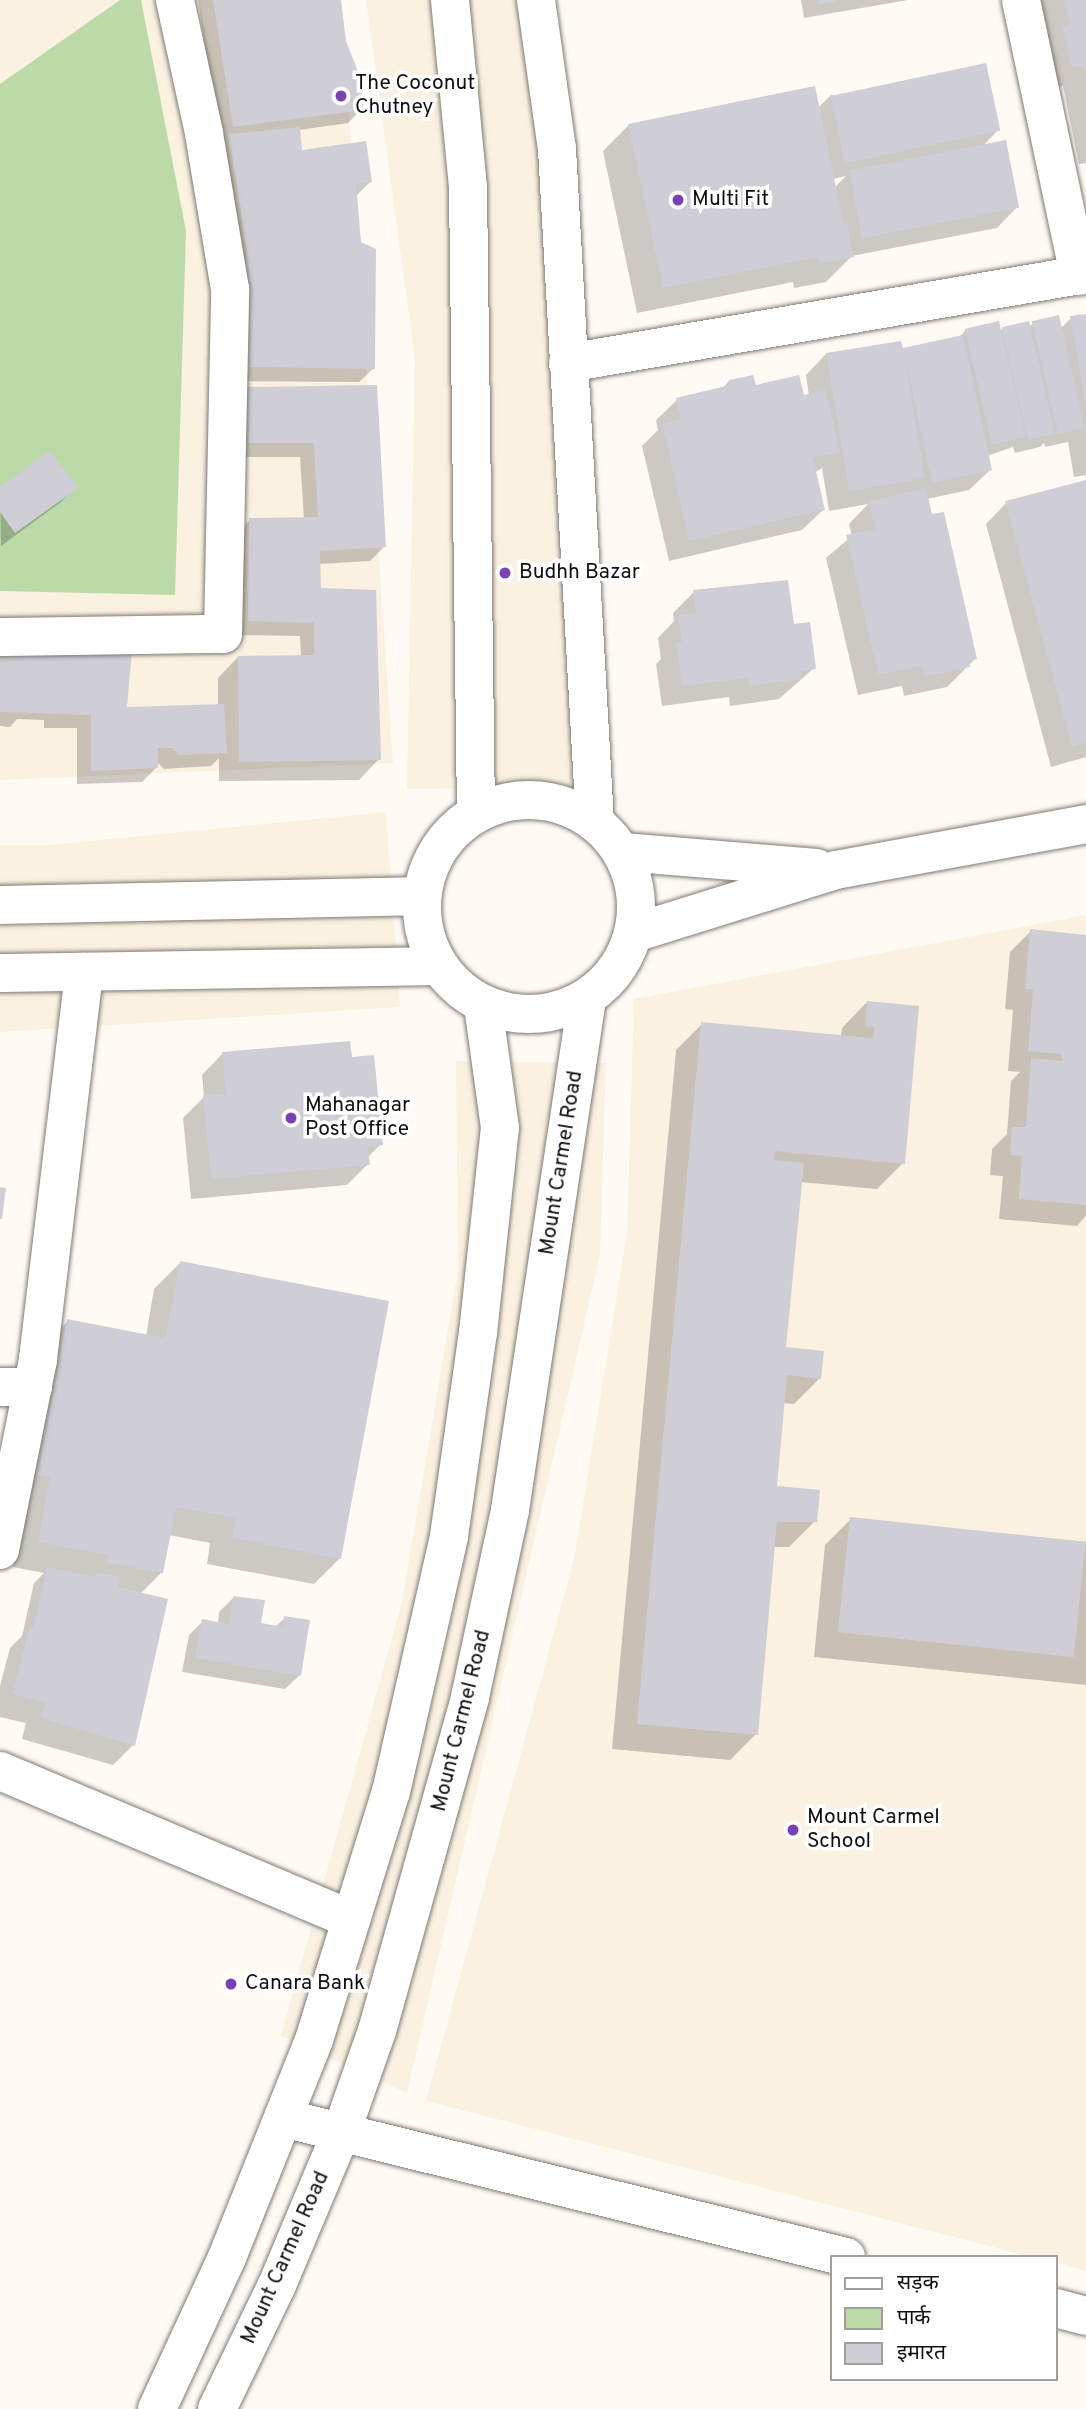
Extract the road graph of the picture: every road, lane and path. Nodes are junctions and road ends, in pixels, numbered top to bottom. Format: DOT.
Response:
graph roads {
  1 [pos="175,0"];
  2 [pos="450,0"];
  3 [pos="536,0"];
  4 [pos="1021,0"];
  5 [pos="1082,275"];
  6 [pos="568,363"];
  7 [pos="0,637"];
  8 [pos="476,812"];
  9 [pos="595,822"];
  10 [pos="1086,824"];
  11 [pos="623,852"];
  12 [pos="836,870"];
  13 [pos="420,896"];
  14 [pos="0,905"];
  15 [pos="635,933"];
  16 [pos="438,966"];
  17 [pos="84,972"];
  18 [pos="0,973"];
  19 [pos="587,999"];
  20 [pos="483,1005"];
  21 [pos="16,1387"];
  22 [pos="0,1550"];
  23 [pos="0,1771"];
  24 [pos="351,1919"];
  25 [pos="283,2118"];
  26 [pos="341,2133"];
  27 [pos="838,2255"];
  28 [pos="1058,2309"];
  29 [pos="1086,2316"];
  30 [pos="157,2409"];
  31 [pos="217,2409"];
  1 -- 7 [label="street"];
  2 -- 8 [label="street"];
  3 -- 6 [label="street"];
  4 -- 5 [label="street"];
  5 -- 6 [label="street"];
  6 -- 9 [label="street"];
  8 -- 9 [label="street"];
  8 -- 13 [label="street"];
  9 -- 11 [label="street"];
  10 -- 12 [label="street"];
  11 -- 12 [label="street"];
  11 -- 15 [label="street"];
  12 -- 15 [label="street"];
  13 -- 14 [label="street"];
  13 -- 16 [label="street"];
  15 -- 19 [label="street"];
  16 -- 17 [label="street"];
  16 -- 20 [label="street"];
  17 -- 18 [label="street"];
  17 -- 21 [label="street"];
  19 -- 20 [label="street"];
  19 -- 26 [label="street, Mount Carmel Road"];
  20 -- 24 [label="street"];
  21 -- 22 [label="street"];
  23 -- 24 [label="street"];
  24 -- 25 [label="street"];
  25 -- 26 [label="street"];
  25 -- 30 [label="street"];
  26 -- 27 [label="street"];
  26 -- 31 [label="street, Mount Carmel Road"];
  28 -- 29 [label="street"];
}
